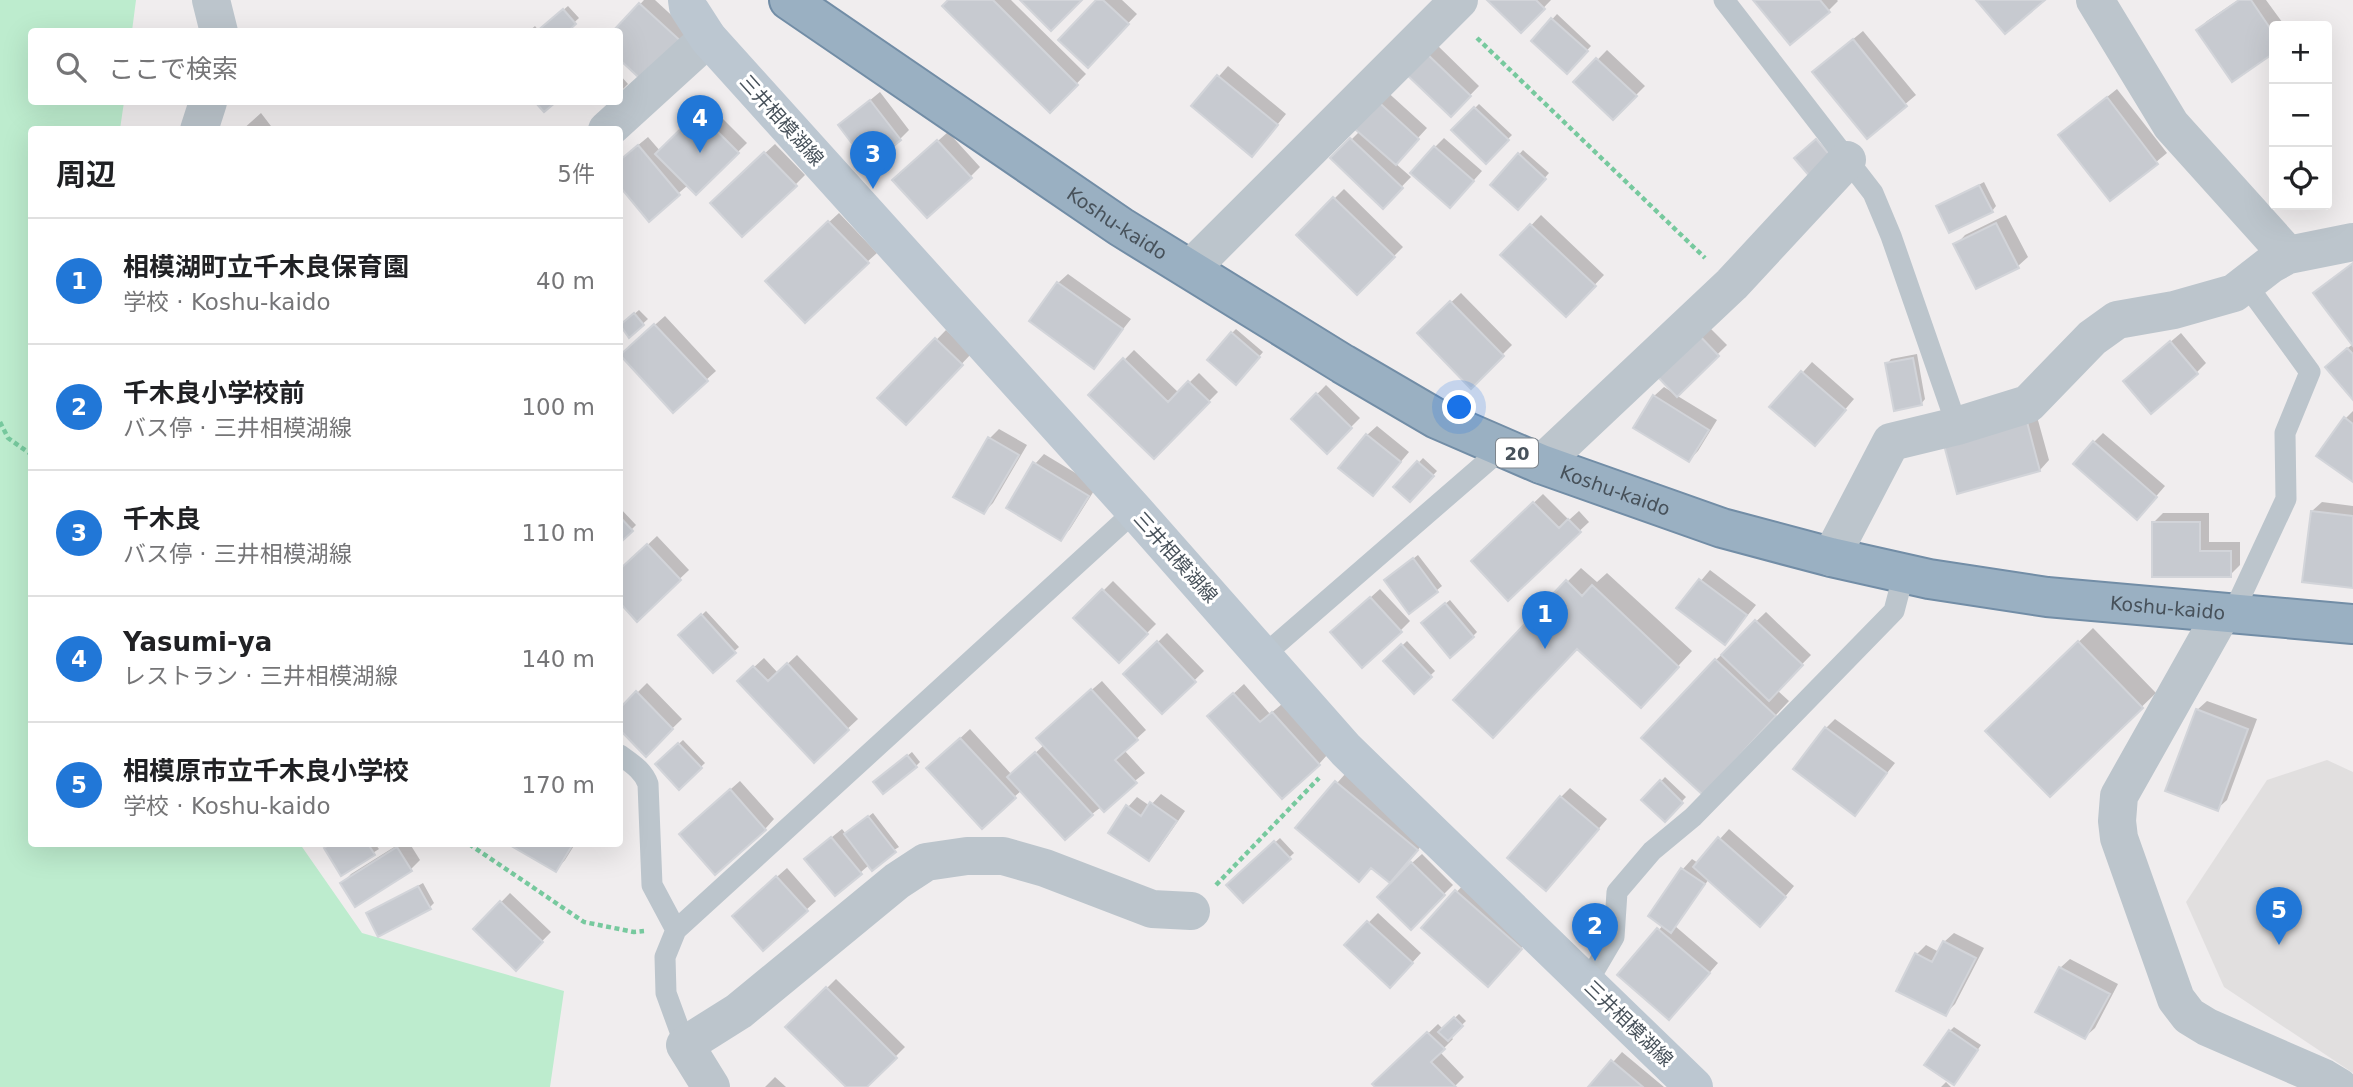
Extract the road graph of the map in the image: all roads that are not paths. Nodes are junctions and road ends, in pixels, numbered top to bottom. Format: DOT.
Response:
graph roads {
  1 [pos="211,0"];
  2 [pos="687,0"];
  3 [pos="790,0"];
  4 [pos="1724,0"];
  5 [pos="2095,0"];
  6 [pos="1454,5"];
  7 [pos="218,28"];
  8 [pos="708,38"];
  9 [pos="207,105"];
  10 [pos="200,126"];
  11 [pos="611,126"];
  12 [pos="1847,160"];
  13 [pos="2353,243"];
  14 [pos="2288,255"];
  15 [pos="1190,268"];
  16 [pos="2246,284"];
  17 [pos="1957,426"];
  18 [pos="1504,447"];
  19 [pos="1541,464"];
  20 [pos="1135,511"];
  21 [pos="1831,557"];
  22 [pos="1904,573"];
  23 [pos="2227,614"];
  24 [pos="2353,624"];
  25 [pos="1264,655"];
  26 [pos="623,757"];
  27 [pos="1191,911"];
  28 [pos="676,930"];
  29 [pos="1587,983"];
  30 [pos="685,1045"];
  31 [pos="2328,1084"];
  32 [pos="711,1087"];
  33 [pos="1694,1087"];
  1 -- 7 [label="street"];
  2 -- 8 [label="main road, 三井相模湖線"];
  3 -- 15 [label="highway, Koshu-kaido / 20"];
  4 -- 12 [label="lane"];
  5 -- 14 [label="street"];
  6 -- 15 [label="street"];
  8 -- 11 [label="street"];
  8 -- 20 [label="main road, 三井相模湖線"];
  9 -- 10 [label="street"];
  12 -- 17 [label="lane"];
  12 -- 19 [label="street"];
  13 -- 14 [label="street"];
  14 -- 16 [label="street"];
  15 -- 18 [label="highway, Koshu-kaido / 20"];
  16 -- 17 [label="street"];
  16 -- 23 [label="lane"];
  17 -- 21 [label="street"];
  18 -- 19 [label="highway, Koshu-kaido / 20"];
  18 -- 25 [label="lane"];
  19 -- 21 [label="highway, Koshu-kaido / 20"];
  20 -- 25 [label="main road, 三井相模湖線"];
  20 -- 28 [label="lane"];
  21 -- 22 [label="highway, Koshu-kaido / 20"];
  22 -- 23 [label="highway, Koshu-kaido / 20"];
  22 -- 29 [label="lane"];
  23 -- 24 [label="highway, Koshu-kaido / 20"];
  23 -- 31 [label="street"];
  25 -- 29 [label="main road, 三井相模湖線"];
  26 -- 28 [label="lane"];
  27 -- 30 [label="street"];
  28 -- 30 [label="lane"];
  29 -- 33 [label="main road, 三井相模湖線"];
  30 -- 32 [label="street"];
}
